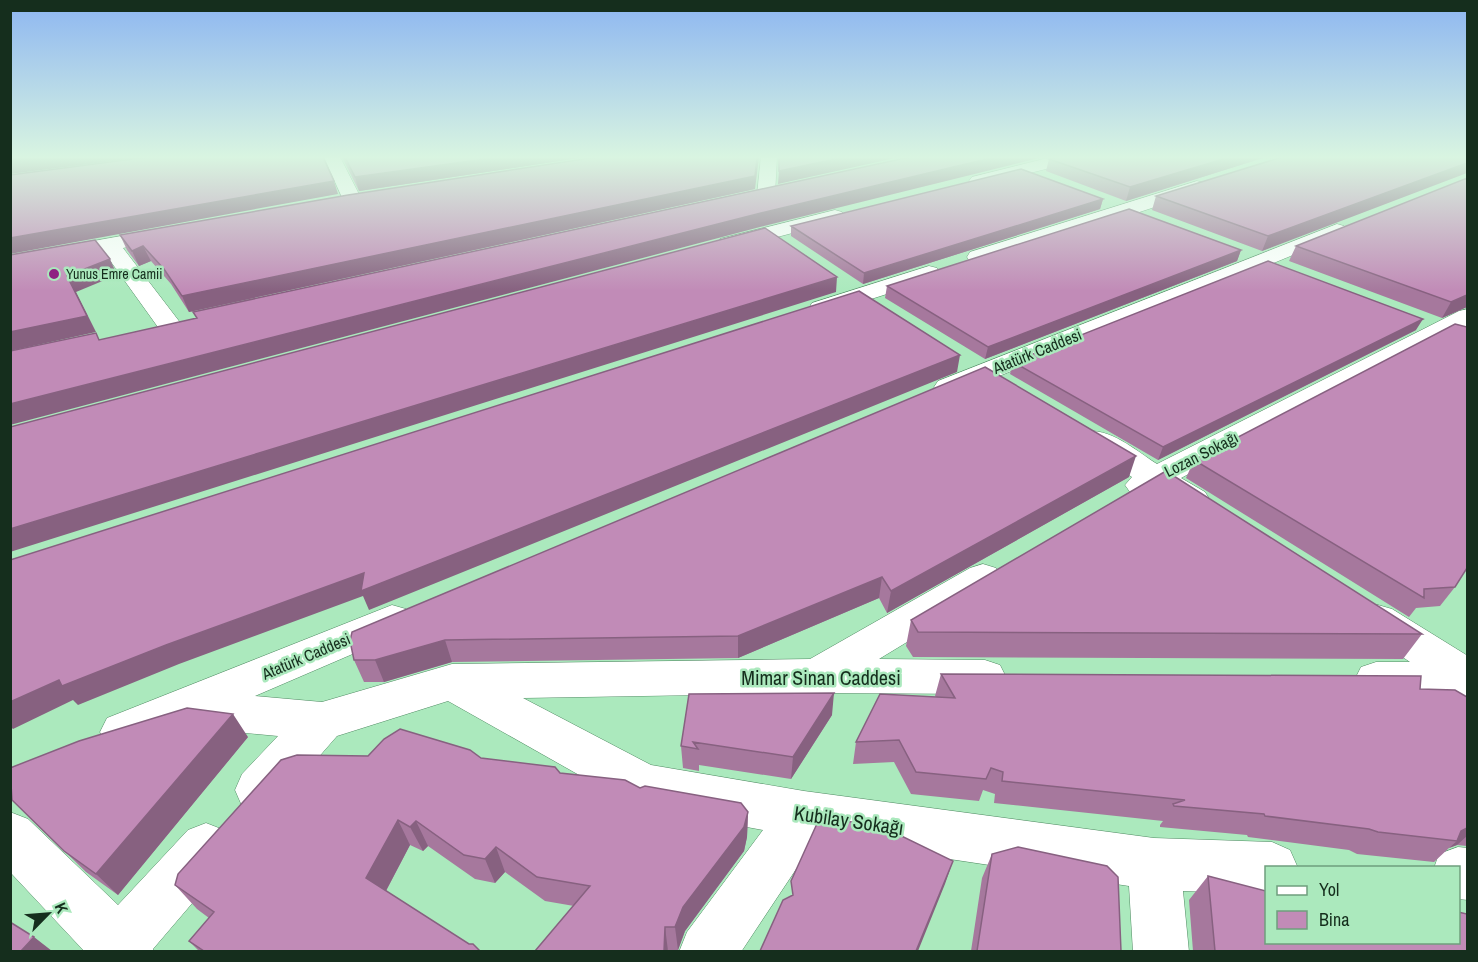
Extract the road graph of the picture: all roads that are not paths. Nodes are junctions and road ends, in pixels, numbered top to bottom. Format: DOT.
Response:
graph roads {
  1 [pos="343,202"];
  2 [pos="1105,202"];
  3 [pos="1149,202"];
  4 [pos="329,205"];
  5 [pos="1126,209"];
  6 [pos="848,213"];
  7 [pos="1157,221"];
  8 [pos="1359,222"];
  9 [pos="179,232"];
  10 [pos="768,233"];
  11 [pos="109,244"];
  12 [pos="1231,248"];
  13 [pos="699,252"];
  14 [pos="796,252"];
  15 [pos="1262,260"];
  16 [pos="10,263"];
  17 [pos="1294,272"];
  18 [pos="832,277"];
  19 [pos="860,295"];
  20 [pos="888,313"];
  21 [pos="792,317"];
  22 [pos="192,320"];
  23 [pos="169,325"];
  24 [pos="1451,326"];
  25 [pos="146,330"];
  26 [pos="954,355"];
  27 [pos="983,373"];
  28 [pos="1013,391"];
  29 [pos="917,400"];
  30 [pos="1065,422"];
  31 [pos="1157,477"];
  32 [pos="1115,501"];
  33 [pos="1217,516"];
  34 [pos="1012,561"];
  35 [pos="1357,607"];
  36 [pos="422,608"];
  37 [pos="817,676"];
  38 [pos="1018,677"];
  39 [pos="1337,679"];
  40 [pos="1467,679"];
  41 [pos="452,682"];
  42 [pos="180,709"];
  43 [pos="322,721"];
  44 [pos="95,743"];
  45 [pos="804,814"];
  46 [pos="10,836"];
  47 [pos="1154,864"];
  48 [pos="1265,867"];
  49 [pos="119,949"];
  50 [pos="707,951"];
  51 [pos="1161,951"];
  1 -- 4 [label="street"];
  2 -- 5 [label="street"];
  3 -- 5 [label="street"];
  5 -- 7 [label="street"];
  5 -- 19 [label="street"];
  6 -- 10 [label="street"];
  8 -- 15 [label="street, Atatürk Caddesi"];
  9 -- 11 [label="street"];
  10 -- 13 [label="street"];
  10 -- 14 [label="street"];
  11 -- 16 [label="street"];
  11 -- 23 [label="street"];
  12 -- 15 [label="street"];
  15 -- 17 [label="street"];
  15 -- 27 [label="street, Atatürk Caddesi"];
  18 -- 19 [label="street"];
  19 -- 20 [label="street"];
  19 -- 21 [label="street"];
  22 -- 23 [label="street"];
  23 -- 25 [label="street"];
  24 -- 31 [label="street, Lozan Sokağı"];
  26 -- 27 [label="street"];
  27 -- 28 [label="street"];
  27 -- 29 [label="street, Atatürk Caddesi"];
  30 -- 31 [label="street"];
  31 -- 32 [label="street, Lozan Sokağı"];
  31 -- 33 [label="street"];
  34 -- 37 [label="street"];
  35 -- 40 [label="street"];
  36 -- 42 [label="street, Atatürk Caddesi"];
  37 -- 38 [label="street, Mimar Sinan Caddesi"];
  37 -- 41 [label="street, Mimar Sinan Caddesi"];
  39 -- 40 [label="street"];
  41 -- 43 [label="street, Mimar Sinan Caddesi"];
  41 -- 45 [label="street, Kubilay Sokağı"];
  42 -- 43 [label="street, Mimar Sinan Caddesi"];
  42 -- 44 [label="street, Atatürk Caddesi"];
  43 -- 49 [label="street"];
  45 -- 47 [label="street, Kubilay Sokağı"];
  45 -- 50 [label="street"];
  46 -- 49 [label="street"];
  47 -- 48 [label="street, Kubilay Sokağı"];
  47 -- 51 [label="street"];
}
